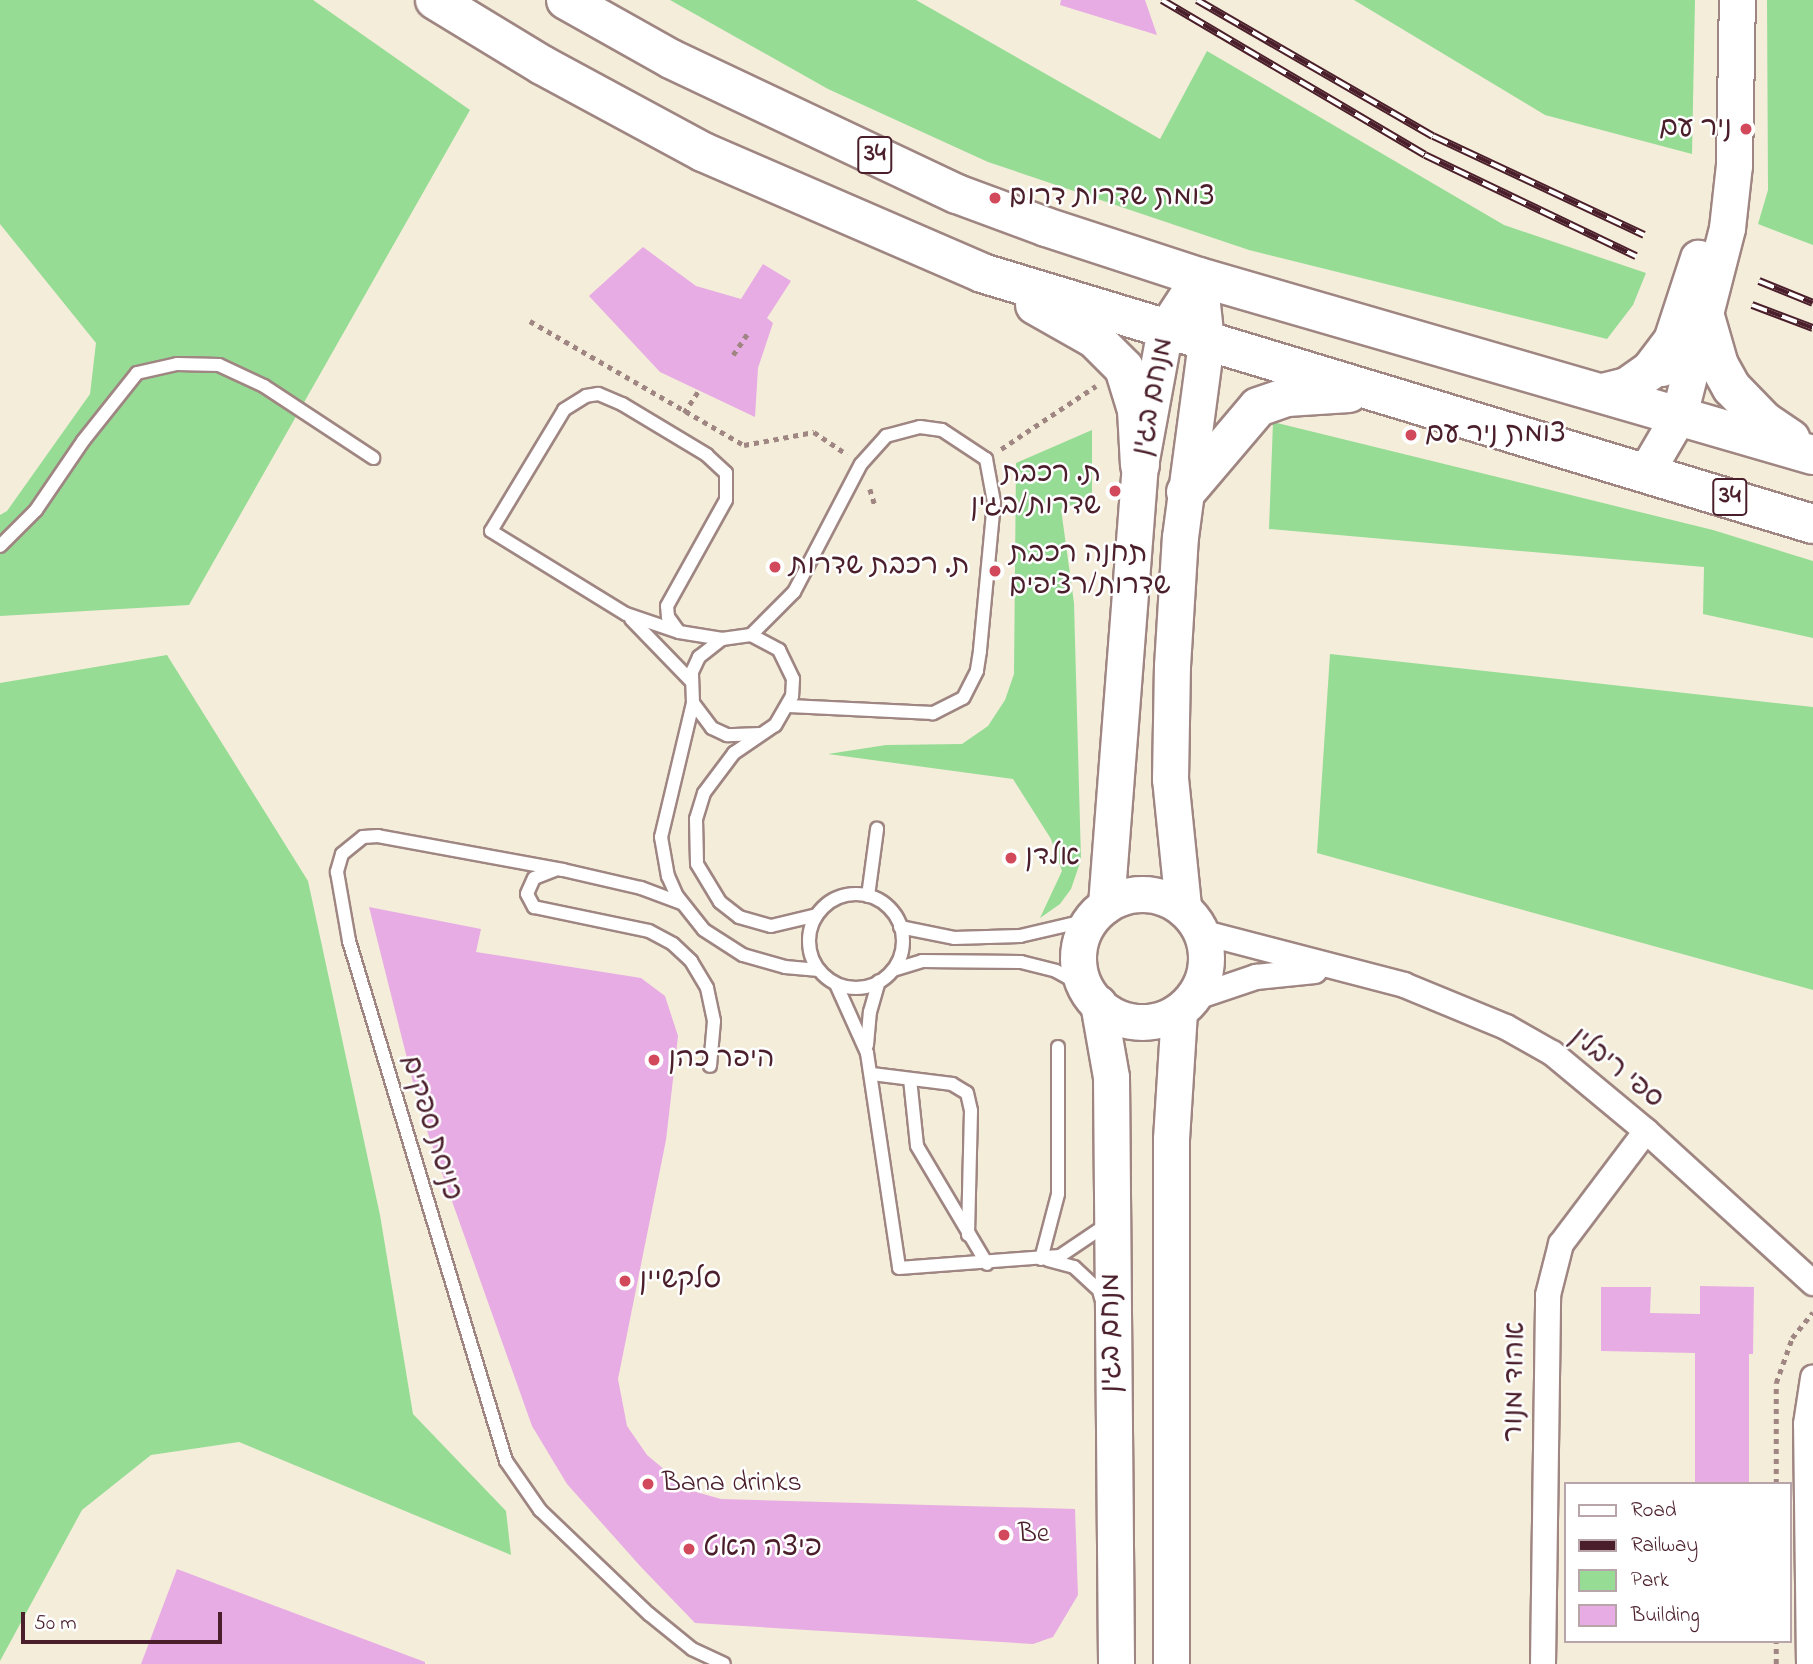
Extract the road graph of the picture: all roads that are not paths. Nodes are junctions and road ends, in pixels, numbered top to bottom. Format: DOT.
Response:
graph roads {
  1 [pos="435,0"];
  2 [pos="566,0"];
  3 [pos="1737,0"];
  4 [pos="1735,91"];
  5 [pos="982,273"];
  6 [pos="1199,277"];
  7 [pos="1706,320"];
  8 [pos="1165,329"];
  9 [pos="1674,340"];
  10 [pos="1206,341"];
  11 [pos="1376,392"];
  12 [pos="1603,393"];
  13 [pos="1664,410"];
  14 [pos="1813,454"];
  15 [pos="373,458"];
  16 [pos="1140,465"];
  17 [pos="1647,470"];
  18 [pos="1186,492"];
  19 [pos="1813,524"];
  20 [pos="0,546"];
  21 [pos="626,614"];
  22 [pos="679,632"];
  23 [pos="751,635"];
  24 [pos="722,639"];
  25 [pos="691,681"];
  26 [pos="693,703"];
  27 [pos="789,706"];
  28 [pos="761,734"];
  29 [pos="877,829"];
  30 [pos="563,870"];
  31 [pos="868,896"];
  32 [pos="681,903"];
  33 [pos="1098,912"];
  34 [pos="817,915"];
  35 [pos="1192,919"];
  36 [pos="900,927"];
  37 [pos="1340,969"];
  38 [pos="819,970"];
  39 [pos="892,970"];
  40 [pos="880,981"];
  41 [pos="836,984"];
  42 [pos="1090,995"];
  43 [pos="1185,1005"];
  44 [pos="1058,1047"];
  45 [pos="867,1052"];
  46 [pos="710,1066"];
  47 [pos="872,1074"];
  48 [pos="910,1079"];
  49 [pos="1646,1131"];
  50 [pos="1112,1212"];
  51 [pos="968,1235"];
  52 [pos="1041,1259"];
  53 [pos="987,1264"];
  54 [pos="1813,1283"];
  55 [pos="1111,1334"];
  56 [pos="1813,1378"];
  57 [pos="1110,1656"];
  58 [pos="724,1664"];
  59 [pos="1171,1664"];
  60 [pos="1542,1664"];
  61 [pos="1810,1664"];
  1 -- 5 [label="highway, 34"];
  2 -- 6 [label="highway, 34"];
  3 -- 4 [label="main road"];
  4 -- 7 [label="main road"];
  4 -- 9 [label="main road"];
  5 -- 8 [label="highway, 34"];
  5 -- 16 [label="highway"];
  6 -- 8 [label="main road, מנחם בגין"];
  6 -- 10 [label="main road, מנחם בגין"];
  6 -- 12 [label="highway, 34"];
  7 -- 13 [label="main road"];
  7 -- 14 [label="highway"];
  8 -- 10 [label="highway, 34"];
  8 -- 16 [label="main road, מנחם בגין"];
  9 -- 12 [label="highway"];
  9 -- 13 [label="main road"];
  10 -- 11 [label="highway, 34"];
  10 -- 18 [label="main road, מנחם בגין"];
  11 -- 17 [label="highway, 34"];
  11 -- 18 [label="highway"];
  12 -- 13 [label="highway, 34"];
  13 -- 14 [label="highway, 34"];
  13 -- 17 [label="main road"];
  15 -- 20 [label="lane"];
  16 -- 33 [label="main road, מנחם בגין"];
  17 -- 19 [label="highway, 34"];
  18 -- 35 [label="main road, מנחם בגין"];
  21 -- 22 [label="lane"];
  21 -- 22 [label="lane"];
  21 -- 25 [label="lane"];
  22 -- 24 [label="lane"];
  23 -- 24 [label="lane"];
  23 -- 27 [label="lane"];
  23 -- 27 [label="lane"];
  24 -- 25 [label="lane"];
  25 -- 26 [label="lane"];
  26 -- 28 [label="lane"];
  26 -- 32 [label="lane"];
  27 -- 28 [label="lane"];
  28 -- 34 [label="lane"];
  29 -- 31 [label="lane"];
  30 -- 32 [label="lane, כניסת ספקים"];
  30 -- 46 [label="lane"];
  30 -- 58 [label="lane, כניסת ספקים"];
  31 -- 34 [label="lane"];
  31 -- 36 [label="lane"];
  32 -- 38 [label="lane"];
  33 -- 35 [label="main road"];
  33 -- 36 [label="lane"];
  33 -- 42 [label="main road"];
  34 -- 38 [label="lane"];
  35 -- 37 [label="street, ספי ריבלין"];
  35 -- 43 [label="main road"];
  36 -- 39 [label="lane"];
  37 -- 43 [label="street, ספי ריבלין"];
  37 -- 49 [label="street, ספי ריבלין"];
  38 -- 41 [label="lane"];
  39 -- 40 [label="lane"];
  39 -- 42 [label="lane"];
  40 -- 41 [label="lane"];
  40 -- 45 [label="lane"];
  41 -- 45 [label="lane"];
  42 -- 43 [label="main road"];
  42 -- 50 [label="main road, מנחם בגין"];
  43 -- 59 [label="main road, מנחם בגין"];
  44 -- 52 [label="lane"];
  45 -- 47 [label="lane"];
  47 -- 48 [label="lane"];
  47 -- 53 [label="lane"];
  48 -- 51 [label="lane"];
  48 -- 51 [label="lane"];
  49 -- 54 [label="street, ספי ריבלין"];
  49 -- 60 [label="street, אהוד מנור"];
  50 -- 52 [label="lane"];
  50 -- 55 [label="main road, מנחם בגין"];
  51 -- 53 [label="lane"];
  52 -- 53 [label="lane"];
  52 -- 55 [label="lane"];
  55 -- 57 [label="main road, מנחם בגין"];
  56 -- 61 [label="street"];
}
